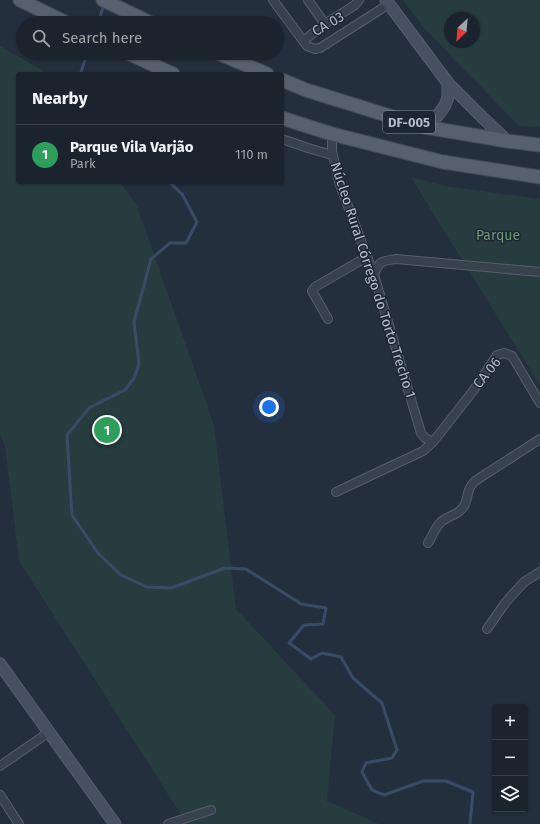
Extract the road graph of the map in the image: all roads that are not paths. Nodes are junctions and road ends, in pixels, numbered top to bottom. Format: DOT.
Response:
graph roads {
  1 [pos="20,0"];
  2 [pos="103,0"];
  3 [pos="273,0"];
  4 [pos="308,0"];
  5 [pos="359,0"];
  6 [pos="387,2"];
  7 [pos="53,16"];
  8 [pos="135,16"];
  9 [pos="325,24"];
  10 [pos="303,41"];
  11 [pos="143,60"];
  12 [pos="234,60"];
  13 [pos="169,72"];
  14 [pos="262,72"];
  15 [pos="284,81"];
  16 [pos="448,83"];
  17 [pos="284,119"];
  18 [pos="425,127"];
  19 [pos="332,134"];
  20 [pos="284,140"];
  21 [pos="507,141"];
  22 [pos="540,145"];
  23 [pos="332,155"];
  24 [pos="540,177"];
  25 [pos="368,258"];
  26 [pos="540,272"];
  27 [pos="374,276"];
  28 [pos="328,319"];
  29 [pos="540,403"];
  30 [pos="540,439"];
  31 [pos="433,442"];
  32 [pos="336,492"];
  33 [pos="428,543"];
  34 [pos="540,572"];
  35 [pos="487,629"];
  36 [pos="0,664"];
  37 [pos="49,732"];
  38 [pos="0,766"];
  39 [pos="0,797"];
  40 [pos="211,810"];
  41 [pos="20,824"];
  42 [pos="115,824"];
  43 [pos="168,824"];
  1 -- 7 [label="main road"];
  2 -- 8 [label="main road"];
  3 -- 10 [label="street, CA 03"];
  4 -- 9 [label="street, CA 03"];
  5 -- 9 [label="street, CA 03"];
  6 -- 10 [label="street, CA 03"];
  6 -- 16 [label="street, CA 03"];
  9 -- 10 [label="street, CA 03"];
  11 -- 13 [label="main road"];
  12 -- 14 [label="main road"];
  15 -- 18 [label="main road, DF-005"];
  16 -- 18 [label="street"];
  16 -- 21 [label="street, CA 03"];
  17 -- 19 [label="main road, DF-005"];
  18 -- 21 [label="main road, DF-005"];
  19 -- 23 [label="street, Núcleo Rural Córrego do Torto Trecho 1"];
  19 -- 24 [label="main road, DF-005"];
  20 -- 23 [label="street"];
  21 -- 22 [label="main road, DF-005"];
  23 -- 25 [label="street, Núcleo Rural Córrego do Torto Trecho 1"];
  25 -- 27 [label="street, Núcleo Rural Córrego do Torto Trecho 1"];
  25 -- 28 [label="street"];
  26 -- 27 [label="street"];
  27 -- 31 [label="street, Núcleo Rural Córrego do Torto Trecho 1"];
  29 -- 31 [label="street, CA 06"];
  30 -- 33 [label="street"];
  31 -- 32 [label="street"];
  34 -- 35 [label="street"];
  36 -- 37 [label="street"];
  37 -- 38 [label="street"];
  37 -- 42 [label="street"];
  39 -- 41 [label="street"];
  40 -- 43 [label="street"];
}
